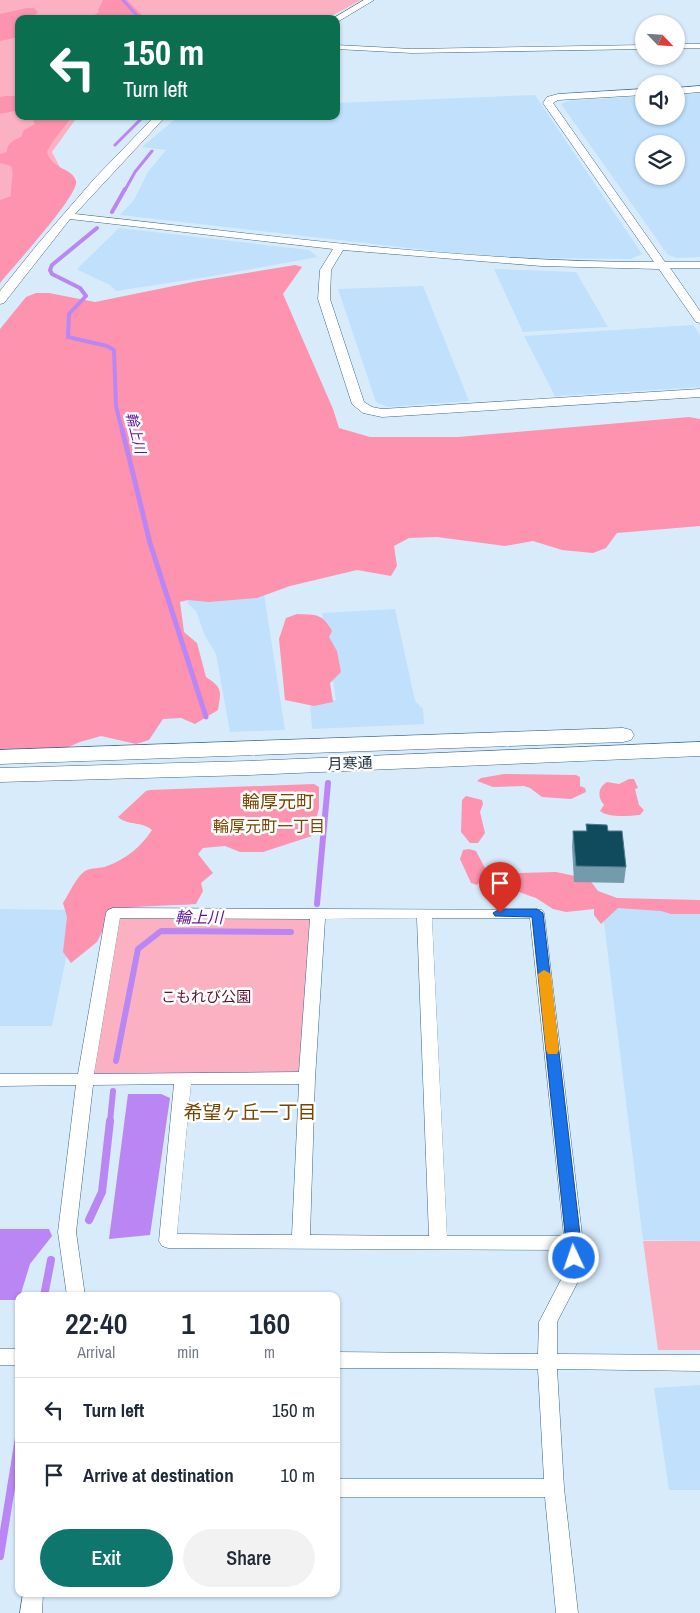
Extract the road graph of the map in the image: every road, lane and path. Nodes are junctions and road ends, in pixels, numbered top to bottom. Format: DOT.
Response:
graph roads {
  1 [pos="370,0"];
  2 [pos="340,17"];
  3 [pos="685,46"];
  4 [pos="700,46"];
  5 [pos="340,47"];
  6 [pos="635,47"];
  7 [pos="700,89"];
  8 [pos="685,90"];
  9 [pos="635,93"];
  10 [pos="157,120"];
  11 [pos="68,216"];
  12 [pos="341,246"];
  13 [pos="700,265"];
  14 [pos="662,266"];
  15 [pos="0,301"];
  16 [pos="700,319"];
  17 [pos="700,393"];
  18 [pos="700,733"];
  19 [pos="700,748"];
  20 [pos="0,758"];
  21 [pos="0,776"];
  22 [pos="424,913"];
  23 [pos="318,914"];
  24 [pos="183,1078"];
  25 [pos="307,1078"];
  26 [pos="0,1080"];
  27 [pos="86,1080"];
  28 [pos="301,1242"];
  29 [pos="438,1243"];
  30 [pos="574,1243"];
  31 [pos="75,1292"];
  32 [pos="15,1357"];
  33 [pos="0,1358"];
  34 [pos="340,1360"];
  35 [pos="547,1363"];
  36 [pos="700,1363"];
  37 [pos="340,1488"];
  38 [pos="554,1488"];
  39 [pos="33,1597"];
  40 [pos="31,1613"];
  41 [pos="567,1613"];
  1 -- 2 [label="street"];
  3 -- 4 [label="street"];
  5 -- 6 [label="street"];
  7 -- 8 [label="street"];
  9 -- 14 [label="street"];
  10 -- 11 [label="street"];
  11 -- 12 [label="street"];
  11 -- 15 [label="street"];
  12 -- 14 [label="street"];
  12 -- 17 [label="street"];
  13 -- 14 [label="street"];
  14 -- 16 [label="street"];
  18 -- 20 [label="highway, 月寒通"];
  19 -- 21 [label="highway, 月寒通"];
  22 -- 23 [label="street"];
  22 -- 29 [label="street"];
  22 -- 30 [label="street"];
  23 -- 25 [label="street"];
  23 -- 27 [label="street"];
  24 -- 25 [label="street"];
  24 -- 27 [label="street"];
  24 -- 28 [label="street"];
  25 -- 28 [label="street"];
  26 -- 27 [label="street"];
  27 -- 31 [label="street"];
  28 -- 29 [label="street"];
  29 -- 30 [label="street"];
  30 -- 35 [label="street"];
  32 -- 33 [label="street"];
  34 -- 35 [label="street"];
  35 -- 36 [label="street"];
  35 -- 38 [label="street"];
  37 -- 38 [label="street"];
  38 -- 41 [label="street"];
  39 -- 40 [label="street"];
}
